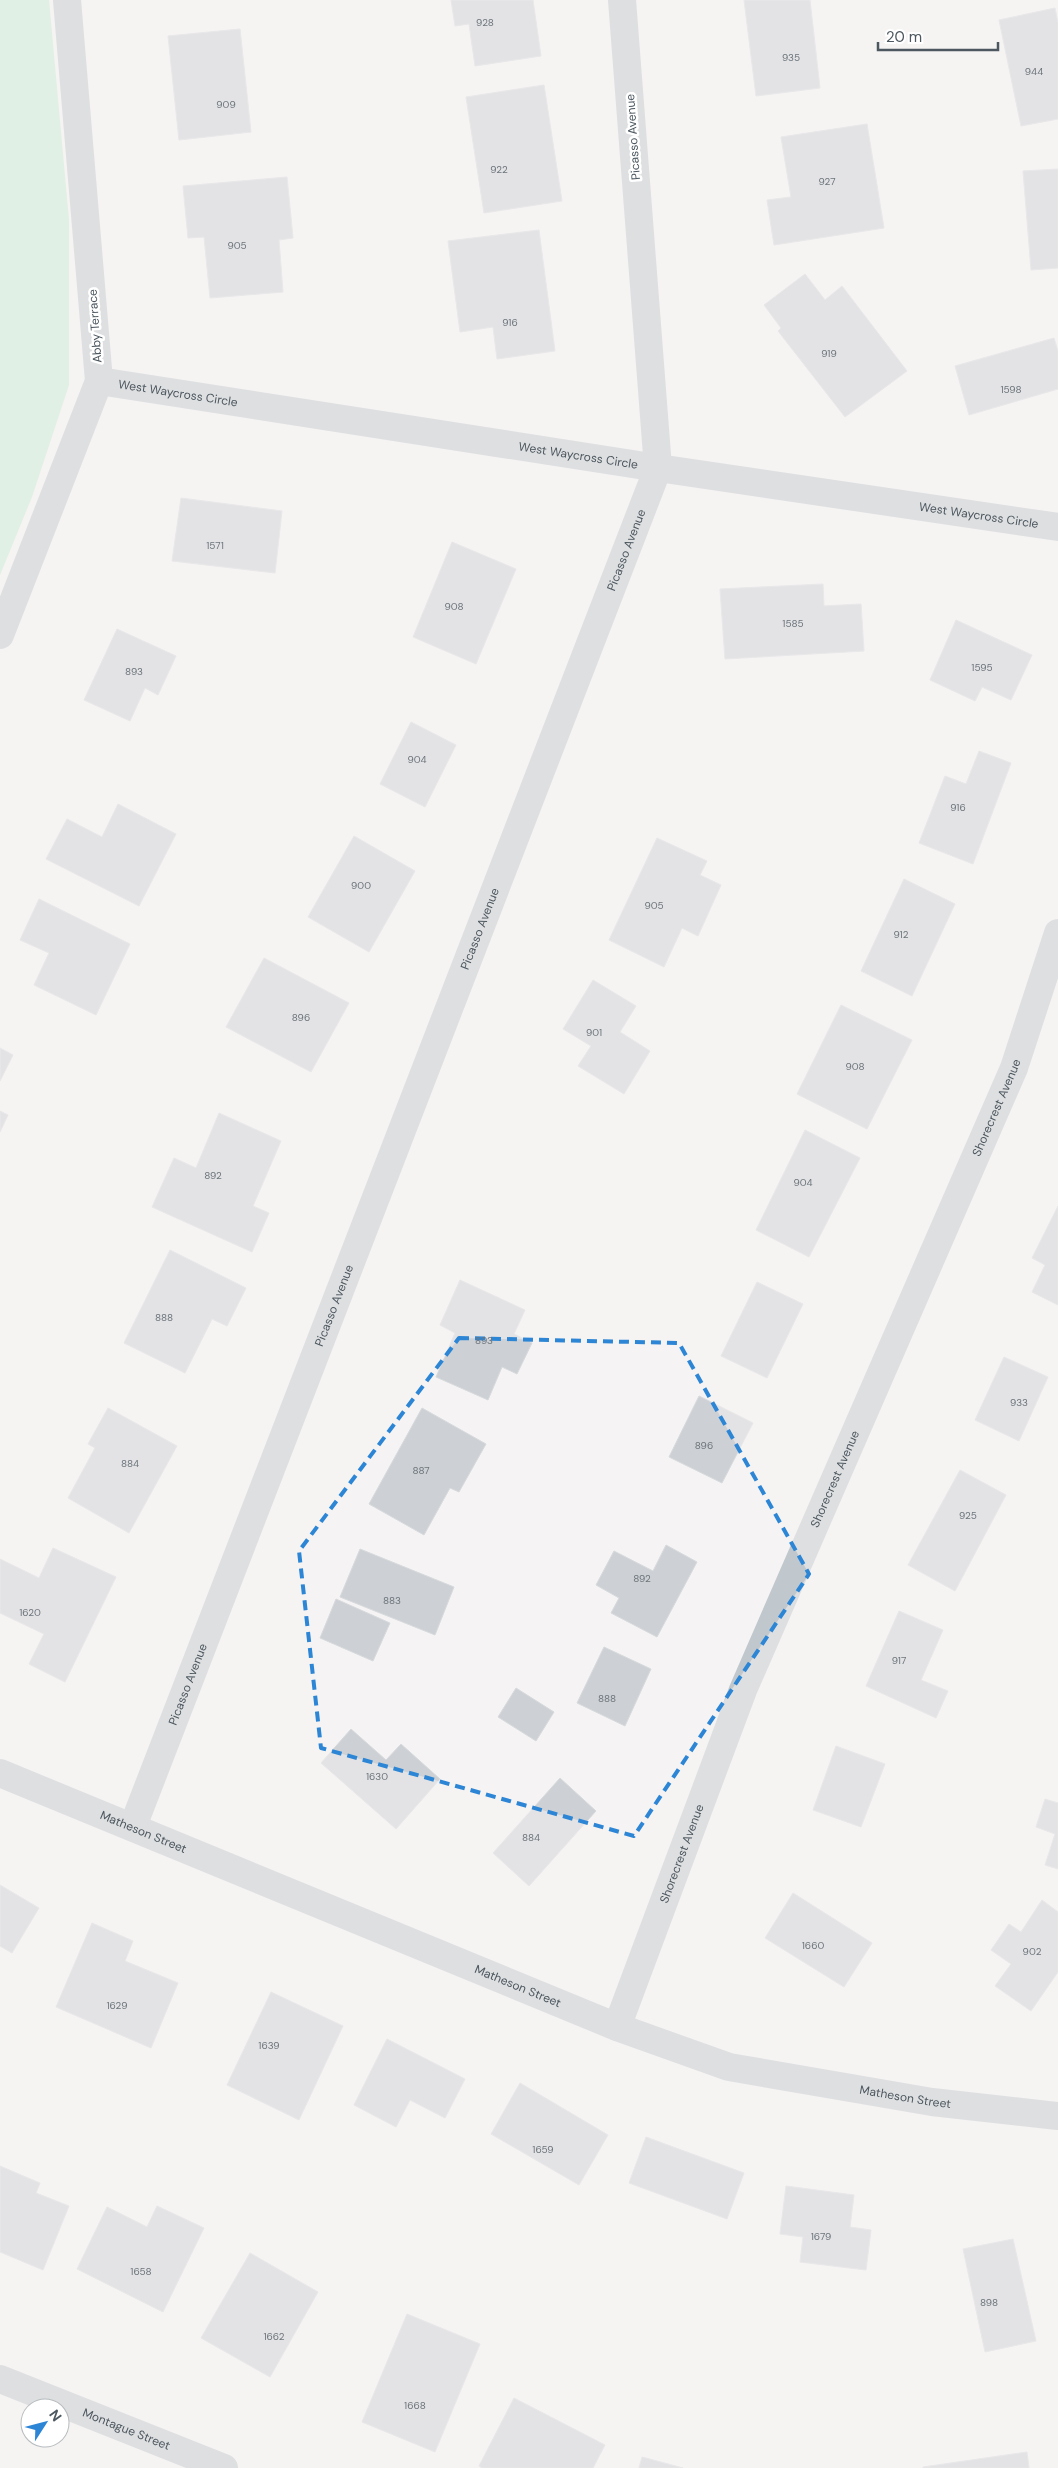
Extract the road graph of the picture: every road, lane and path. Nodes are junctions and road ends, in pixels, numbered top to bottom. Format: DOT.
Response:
graph roads {
  1 [pos="67,0"];
  2 [pos="622,0"];
  3 [pos="99,381"];
  4 [pos="658,468"];
  5 [pos="1058,528"];
  6 [pos="0,635"];
  7 [pos="1058,933"];
  8 [pos="0,1773"];
  9 [pos="133,1826"];
  10 [pos="617,2027"];
  11 [pos="1058,2116"];
  12 [pos="0,2379"];
  13 [pos="224,2468"];
  1 -- 3 [label="street, Abby Terrace"];
  2 -- 4 [label="street, Picasso Avenue"];
  3 -- 4 [label="street, West Waycross Circle"];
  3 -- 6 [label="street, Abby Terrace"];
  4 -- 5 [label="street, West Waycross Circle"];
  4 -- 9 [label="street, Picasso Avenue"];
  7 -- 10 [label="street, Shorecrest Avenue"];
  8 -- 9 [label="street, Matheson Street"];
  9 -- 10 [label="street, Matheson Street"];
  10 -- 11 [label="street, Matheson Street"];
  12 -- 13 [label="street, Montague Street"];
}
